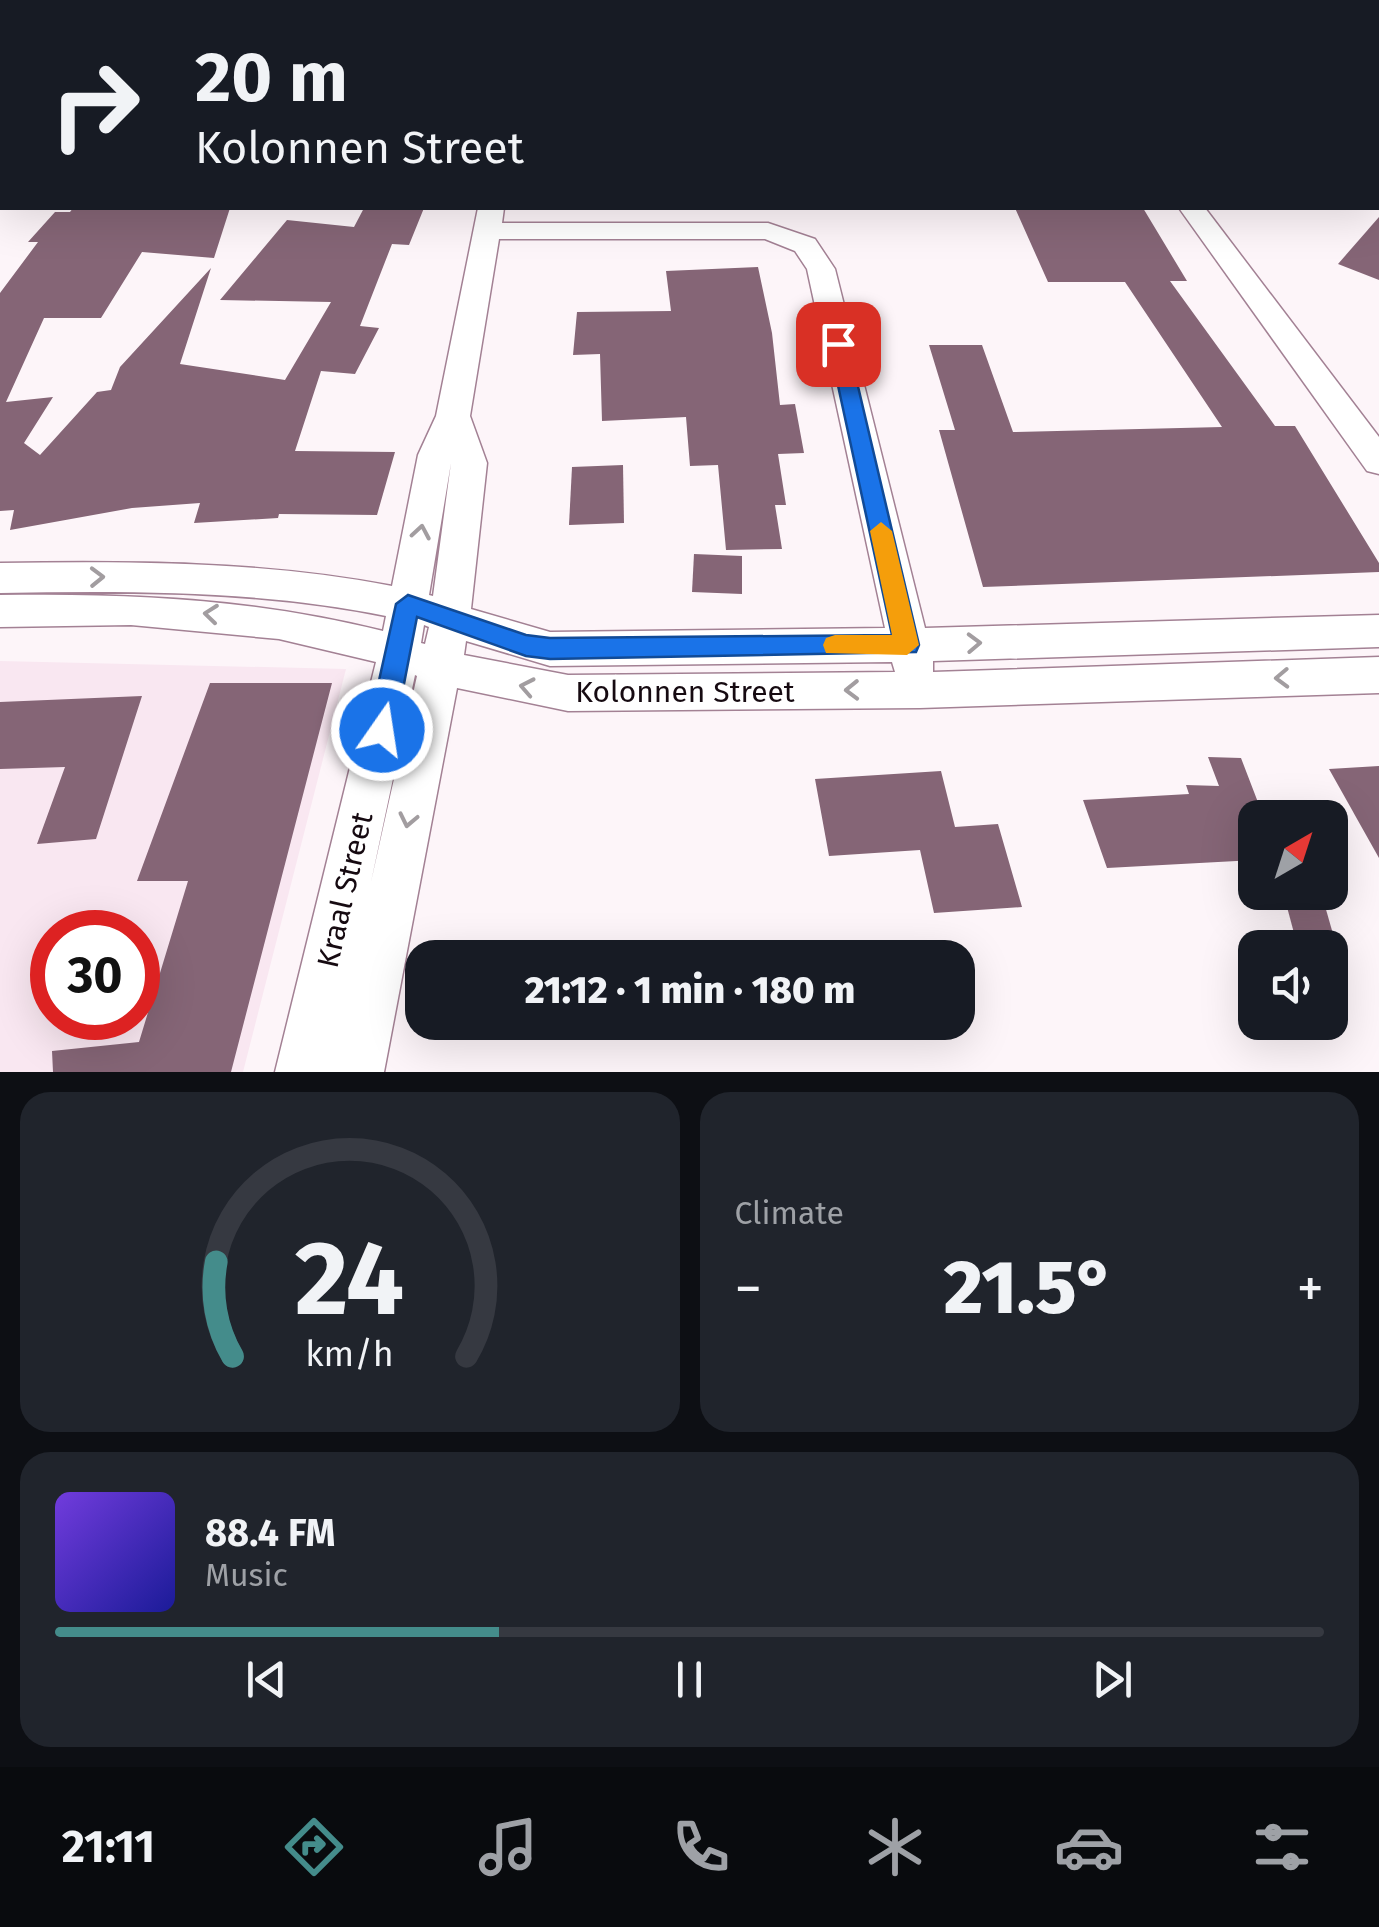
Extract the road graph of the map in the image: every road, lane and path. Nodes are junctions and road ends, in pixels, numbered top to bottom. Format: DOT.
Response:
graph roads {
  1 [pos="1193,210"];
  2 [pos="489,220"];
  3 [pos="453,416"];
  4 [pos="1379,462"];
  5 [pos="0,578"];
  6 [pos="408,604"];
  7 [pos="0,611"];
  8 [pos="450,621"];
  9 [pos="1379,631"];
  10 [pos="907,645"];
  11 [pos="420,660"];
  12 [pos="1379,675"];
  13 [pos="920,690"];
  14 [pos="303,1072"];
  15 [pos="356,1072"];
  1 -- 4 [label="street"];
  2 -- 3 [label="street, Kraal Street"];
  2 -- 10 [label="street"];
  6 -- 3 [label="street, Kraal Street, one-way"];
  3 -- 8 [label="street, Kraal Street"];
  5 -- 6 [label="street, Kolonnen Street, one-way"];
  6 -- 8 [label="street, Kolonnen Street"];
  6 -- 11 [label="street, Kraal Street"];
  11 -- 7 [label="street, Kolonnen Street, one-way"];
  8 -- 10 [label="street, Kolonnen Street"];
  8 -- 11 [label="street, Kraal Street"];
  10 -- 9 [label="street, Kolonnen Street, one-way"];
  10 -- 13 [label="street"];
  13 -- 11 [label="street, Kolonnen Street, one-way"];
  11 -- 14 [label="street, Kraal Street"];
  11 -- 15 [label="street, Kraal Street, one-way"];
  12 -- 13 [label="street, Kolonnen Street, one-way"];
}
